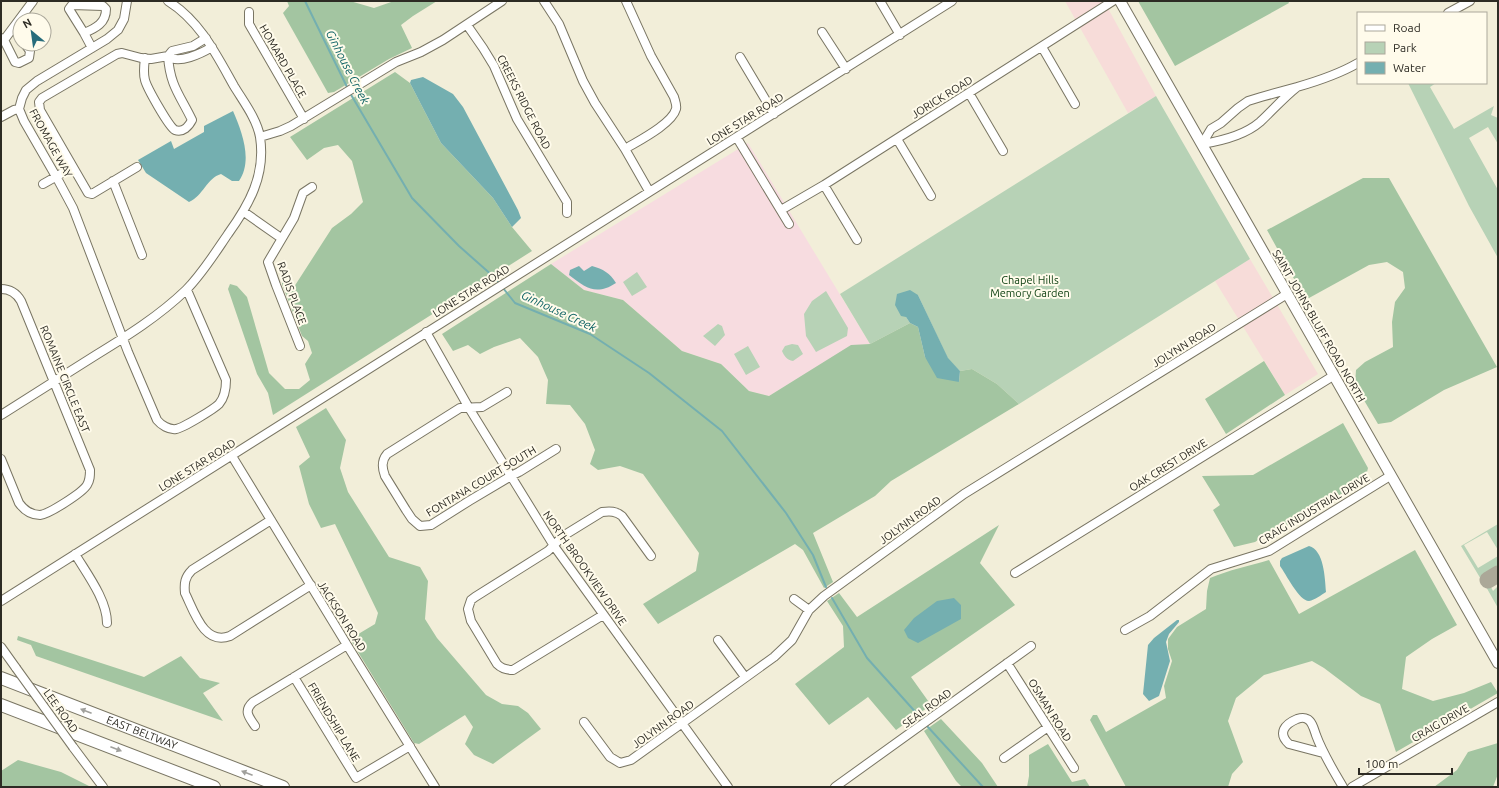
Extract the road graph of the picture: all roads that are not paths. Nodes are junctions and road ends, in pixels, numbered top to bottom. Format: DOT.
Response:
graph roads {
  1 [pos="33,1"];
  2 [pos="128,1"];
  3 [pos="168,1"];
  4 [pos="502,1"];
  5 [pos="544,1"];
  6 [pos="626,1"];
  7 [pos="880,1"];
  8 [pos="952,1"];
  9 [pos="1113,1"];
  10 [pos="1120,1"];
  11 [pos="1470,1"];
  12 [pos="25,12"];
  13 [pos="249,12"];
  14 [pos="1450,12"];
  15 [pos="467,24"];
  16 [pos="12,30"];
  17 [pos="822,32"];
  18 [pos="84,33"];
  19 [pos="900,35"];
  20 [pos="206,38"];
  21 [pos="2,39"];
  22 [pos="212,47"];
  23 [pos="1042,47"];
  24 [pos="92,48"];
  25 [pos="185,48"];
  26 [pos="30,52"];
  27 [pos="168,56"];
  28 [pos="740,56"];
  29 [pos="145,58"];
  30 [pos="188,58"];
  31 [pos="1357,64"];
  32 [pos="846,69"];
  33 [pos="1297,87"];
  34 [pos="969,93"];
  35 [pos="1075,104"];
  36 [pos="19,109"];
  37 [pos="774,114"];
  38 [pos="1,117"];
  39 [pos="304,119"];
  40 [pos="260,137"];
  41 [pos="737,138"];
  42 [pos="897,138"];
  43 [pos="1202,144"];
  44 [pos="625,149"];
  45 [pos="1003,151"];
  46 [pos="73,167"];
  47 [pos="137,168"];
  48 [pos="56,177"];
  49 [pos="113,181"];
  50 [pos="43,184"];
  51 [pos="824,184"];
  52 [pos="312,188"];
  53 [pos="649,191"];
  54 [pos="931,196"];
  55 [pos="781,210"];
  56 [pos="244,212"];
  57 [pos="567,212"];
  58 [pos="789,224"];
  59 [pos="281,238"];
  60 [pos="857,240"];
  61 [pos="142,255"];
  62 [pos="1,289"];
  63 [pos="187,290"];
  64 [pos="1287,294"];
  65 [pos="426,332"];
  66 [pos="123,338"];
  67 [pos="300,346"];
  68 [pos="1333,376"];
  69 [pos="54,381"];
  70 [pos="507,392"];
  71 [pos="469,408"];
  72 [pos="1,415"];
  73 [pos="556,449"];
  74 [pos="232,456"];
  75 [pos="1,460"];
  76 [pos="511,476"];
  77 [pos="1390,476"];
  78 [pos="271,520"];
  79 [pos="554,546"];
  80 [pos="75,554"];
  81 [pos="651,556"];
  82 [pos="1015,573"];
  83 [pos="310,586"];
  84 [pos="794,599"];
  85 [pos="1,601"];
  86 [pos="809,610"];
  87 [pos="603,615"];
  88 [pos="108,624"];
  89 [pos="1125,630"];
  90 [pos="718,640"];
  91 [pos="347,645"];
  92 [pos="1031,646"];
  93 [pos="1,647"];
  94 [pos="1007,663"];
  95 [pos="1498,663"];
  96 [pos="294,677"];
  97 [pos="745,677"];
  98 [pos="1,678"];
  99 [pos="1498,702"];
  100 [pos="1,705"];
  101 [pos="584,722"];
  102 [pos="682,722"];
  103 [pos="255,726"];
  104 [pos="1048,727"];
  105 [pos="410,746"];
  106 [pos="1323,754"];
  107 [pos="1004,758"];
  108 [pos="1074,768"];
  109 [pos="103,787"];
  110 [pos="214,787"];
  111 [pos="283,787"];
  112 [pos="435,787"];
  113 [pos="728,787"];
  114 [pos="835,787"];
  115 [pos="1343,787"];
  116 [pos="1352,787"];
  1 -- 12 [label="street"];
  2 -- 24 [label="street, FROMAGE WAY"];
  3 -- 20 [label="street"];
  4 -- 15 [label="street"];
  5 -- 44 [label="street"];
  6 -- 44 [label="street"];
  7 -- 19 [label="street"];
  8 -- 19 [label="street, LONE STAR ROAD"];
  9 -- 23 [label="street, JORICK ROAD"];
  10 -- 43 [label="main road, SAINT JOHNS BLUFF ROAD NORTH"];
  11 -- 14 [label="street"];
  13 -- 39 [label="street, HOMARD PLACE"];
  15 -- 39 [label="street"];
  15 -- 57 [label="street, CREEKS RIDGE ROAD"];
  16 -- 21 [label="street"];
  17 -- 32 [label="street"];
  18 -- 18 [label="street"];
  18 -- 24 [label="street"];
  19 -- 32 [label="street, LONE STAR ROAD"];
  20 -- 22 [label="street"];
  20 -- 25 [label="street"];
  21 -- 26 [label="street"];
  22 -- 30 [label="street"];
  22 -- 40 [label="street"];
  23 -- 34 [label="street, JORICK ROAD"];
  23 -- 35 [label="street"];
  24 -- 36 [label="street, FROMAGE WAY"];
  25 -- 27 [label="street"];
  25 -- 30 [label="street"];
  27 -- 29 [label="street"];
  27 -- 29 [label="street"];
  27 -- 30 [label="street"];
  28 -- 37 [label="street"];
  29 -- 46 [label="street"];
  31 -- 33 [label="street"];
  32 -- 37 [label="street, LONE STAR ROAD"];
  33 -- 43 [label="street"];
  33 -- 43 [label="street"];
  34 -- 42 [label="street, JORICK ROAD"];
  34 -- 45 [label="street"];
  36 -- 38 [label="street"];
  36 -- 48 [label="street, FROMAGE WAY"];
  37 -- 41 [label="street, LONE STAR ROAD"];
  39 -- 40 [label="street"];
  40 -- 56 [label="street"];
  41 -- 53 [label="street, LONE STAR ROAD"];
  41 -- 55 [label="street"];
  42 -- 51 [label="street, JORICK ROAD"];
  42 -- 54 [label="street"];
  43 -- 64 [label="main road, SAINT JOHNS BLUFF ROAD NORTH"];
  44 -- 53 [label="street"];
  46 -- 48 [label="street"];
  46 -- 49 [label="street"];
  47 -- 49 [label="street"];
  48 -- 50 [label="street"];
  48 -- 66 [label="street, FROMAGE WAY"];
  49 -- 61 [label="street"];
  51 -- 55 [label="street, JORICK ROAD"];
  51 -- 60 [label="street"];
  52 -- 59 [label="street, RADIS PLACE"];
  53 -- 65 [label="street, LONE STAR ROAD"];
  55 -- 58 [label="street"];
  56 -- 59 [label="street"];
  56 -- 63 [label="street"];
  59 -- 67 [label="street, RADIS PLACE"];
  62 -- 69 [label="street, ROMAINE CIRCLE EAST"];
  63 -- 66 [label="street"];
  63 -- 66 [label="street, FROMAGE WAY"];
  64 -- 68 [label="main road, SAINT JOHNS BLUFF ROAD NORTH"];
  64 -- 86 [label="street, JOLYNN ROAD"];
  65 -- 71 [label="street, NORTH BROOKVIEW DRIVE"];
  65 -- 74 [label="street, LONE STAR ROAD"];
  66 -- 69 [label="street"];
  68 -- 77 [label="main road, SAINT JOHNS BLUFF ROAD NORTH"];
  68 -- 82 [label="street, OAK CREST DRIVE"];
  69 -- 72 [label="street"];
  69 -- 75 [label="street, ROMAINE CIRCLE EAST"];
  70 -- 71 [label="street"];
  71 -- 76 [label="street, NORTH BROOKVIEW DRIVE"];
  71 -- 76 [label="street, FONTANA COURT SOUTH"];
  73 -- 76 [label="street, FONTANA COURT SOUTH"];
  74 -- 78 [label="street, JACKSON ROAD"];
  74 -- 80 [label="street, LONE STAR ROAD"];
  76 -- 79 [label="street, NORTH BROOKVIEW DRIVE"];
  77 -- 89 [label="street, CRAIG INDUSTRIAL DRIVE"];
  77 -- 95 [label="main road, SAINT JOHNS BLUFF ROAD NORTH"];
  78 -- 83 [label="street, JACKSON ROAD"];
  78 -- 83 [label="street"];
  79 -- 81 [label="street"];
  79 -- 87 [label="street, NORTH BROOKVIEW DRIVE"];
  79 -- 87 [label="street"];
  80 -- 85 [label="street, LONE STAR ROAD"];
  80 -- 88 [label="street"];
  83 -- 91 [label="street, JACKSON ROAD"];
  84 -- 86 [label="street"];
  86 -- 97 [label="street, JOLYNN ROAD"];
  87 -- 102 [label="street, NORTH BROOKVIEW DRIVE"];
  90 -- 97 [label="street"];
  91 -- 96 [label="street"];
  91 -- 105 [label="street, JACKSON ROAD"];
  92 -- 94 [label="street, SEAL ROAD"];
  93 -- 109 [label="street, LEE ROAD, bridge"];
  94 -- 104 [label="street, OSMAN ROAD"];
  94 -- 114 [label="street, SEAL ROAD"];
  96 -- 103 [label="street"];
  96 -- 105 [label="street, FRIENDSHIP LANE"];
  97 -- 102 [label="street, JOLYNN ROAD"];
  111 -- 98 [label="highway, EAST BELTWAY, one-way"];
  99 -- 116 [label="street, CRAIG DRIVE"];
  100 -- 110 [label="highway, one-way"];
  101 -- 102 [label="street, JOLYNN ROAD"];
  102 -- 113 [label="street, NORTH BROOKVIEW DRIVE"];
  104 -- 107 [label="street"];
  104 -- 108 [label="street, OSMAN ROAD"];
  105 -- 112 [label="street, JACKSON ROAD"];
  106 -- 106 [label="street"];
  106 -- 115 [label="street"];
}
